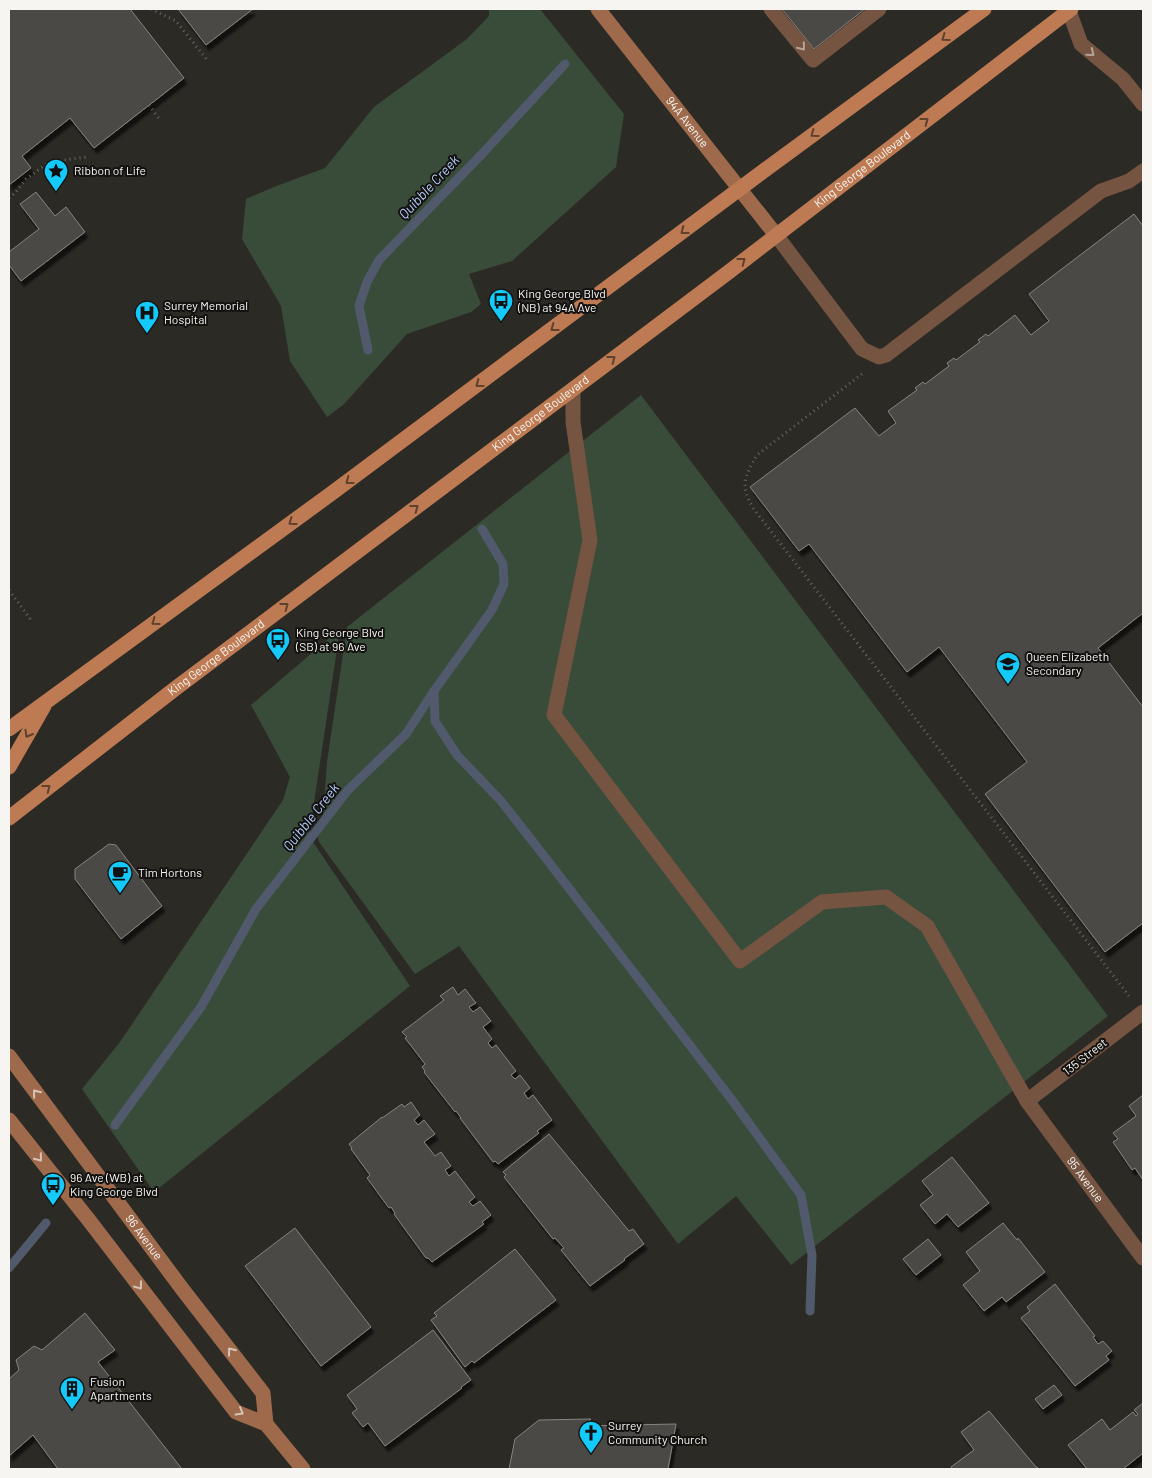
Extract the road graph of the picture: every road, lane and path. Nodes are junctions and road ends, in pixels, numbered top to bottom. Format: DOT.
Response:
graph roads {
  1 [pos="151,9"];
  2 [pos="598,9"];
  3 [pos="771,9"];
  4 [pos="879,9"];
  5 [pos="984,9"];
  6 [pos="1070,10"];
  7 [pos="208,61"];
  8 [pos="1143,104"];
  9 [pos="149,105"];
  10 [pos="160,120"];
  11 [pos="86,157"];
  12 [pos="1143,171"];
  13 [pos="740,189"];
  14 [pos="9,198"];
  15 [pos="776,235"];
  16 [pos="886,355"];
  17 [pos="573,389"];
  18 [pos="9,590"];
  19 [pos="31,620"];
  20 [pos="48,701"];
  21 [pos="9,729"];
  22 [pos="9,767"];
  23 [pos="9,818"];
  24 [pos="1142,1013"];
  25 [pos="9,1056"];
  26 [pos="1028,1101"];
  27 [pos="9,1120"];
  28 [pos="1143,1258"];
  29 [pos="266,1424"];
  30 [pos="302,1469"];
  1 -- 7 [label="path"];
  2 -- 13 [label="main road, 94A Avenue"];
  3 -- 4 [label="street, one-way"];
  5 -- 13 [label="main road, one-way"];
  6 -- 8 [label="street, one-way"];
  15 -- 6 [label="main road, King George Boulevard, one-way"];
  9 -- 10 [label="path"];
  11 -- 14 [label="path"];
  12 -- 16 [label="street"];
  13 -- 15 [label="main road, 94A Avenue"];
  13 -- 20 [label="main road, one-way"];
  15 -- 16 [label="street"];
  17 -- 15 [label="main road, King George Boulevard, one-way"];
  16 -- 24 [label="path"];
  23 -- 17 [label="main road, King George Boulevard, one-way"];
  17 -- 26 [label="street, 95 Avenue"];
  18 -- 19 [label="path"];
  20 -- 21 [label="main road"];
  20 -- 22 [label="main road, one-way"];
  24 -- 26 [label="street, 135 Street"];
  29 -- 25 [label="main road, 96 Avenue, one-way"];
  26 -- 28 [label="street, 95 Avenue"];
  27 -- 29 [label="main road, one-way"];
  29 -- 30 [label="main road"];
}
